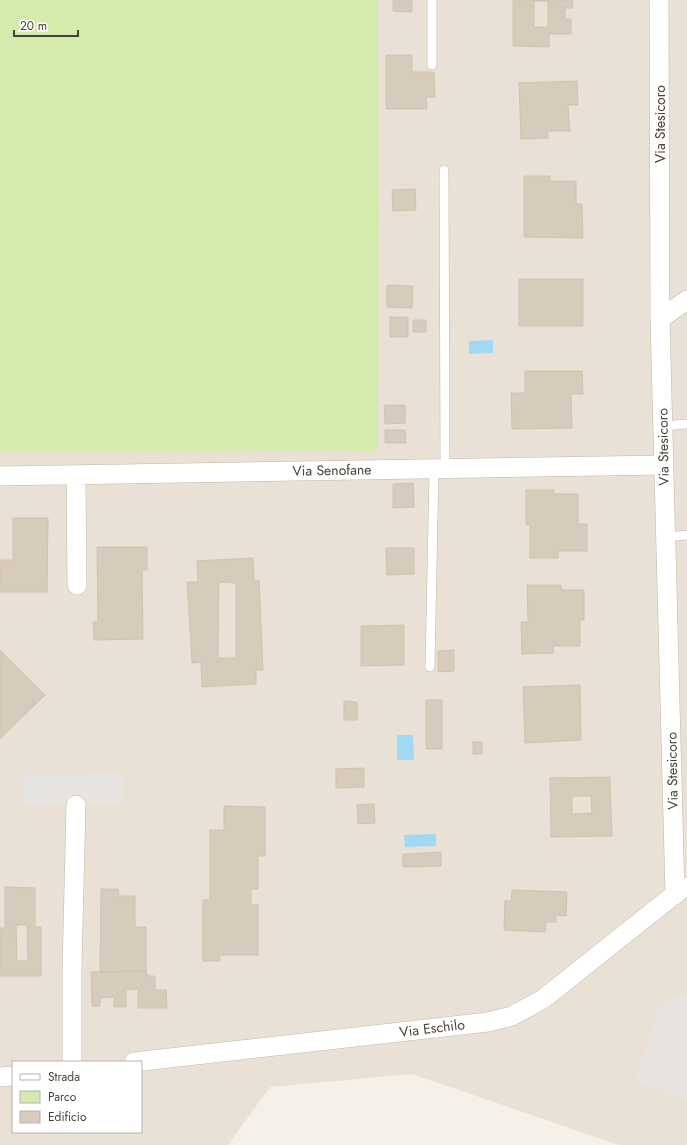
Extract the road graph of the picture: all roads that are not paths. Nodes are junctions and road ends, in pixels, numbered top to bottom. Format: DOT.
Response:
graph roads {
  1 [pos="432,0"];
  2 [pos="659,0"];
  3 [pos="432,64"];
  4 [pos="444,170"];
  5 [pos="687,300"];
  6 [pos="660,319"];
  7 [pos="687,424"];
  8 [pos="663,426"];
  9 [pos="664,465"];
  10 [pos="439,468"];
  11 [pos="76,475"];
  12 [pos="0,476"];
  13 [pos="687,534"];
  14 [pos="666,536"];
  15 [pos="77,585"];
  16 [pos="430,668"];
  17 [pos="76,805"];
  18 [pos="681,890"];
  19 [pos="72,1061"];
  20 [pos="142,1061"];
  21 [pos="12,1076"];
  22 [pos="0,1077"];
  1 -- 3 [label="lane"];
  2 -- 6 [label="street, Via Stesicoro"];
  4 -- 10 [label="lane"];
  5 -- 6 [label="street"];
  6 -- 8 [label="street, Via Stesicoro"];
  7 -- 8 [label="lane"];
  8 -- 9 [label="street, Via Stesicoro"];
  9 -- 10 [label="street, Via Senofane"];
  9 -- 14 [label="street, Via Stesicoro"];
  10 -- 11 [label="street, Via Senofane"];
  10 -- 16 [label="lane"];
  11 -- 12 [label="street, Via Senofane"];
  11 -- 15 [label="street"];
  13 -- 14 [label="lane"];
  14 -- 18 [label="street, Via Stesicoro"];
  17 -- 19 [label="street"];
  18 -- 20 [label="street, Via Eschilo"];
  21 -- 22 [label="street"];
}
